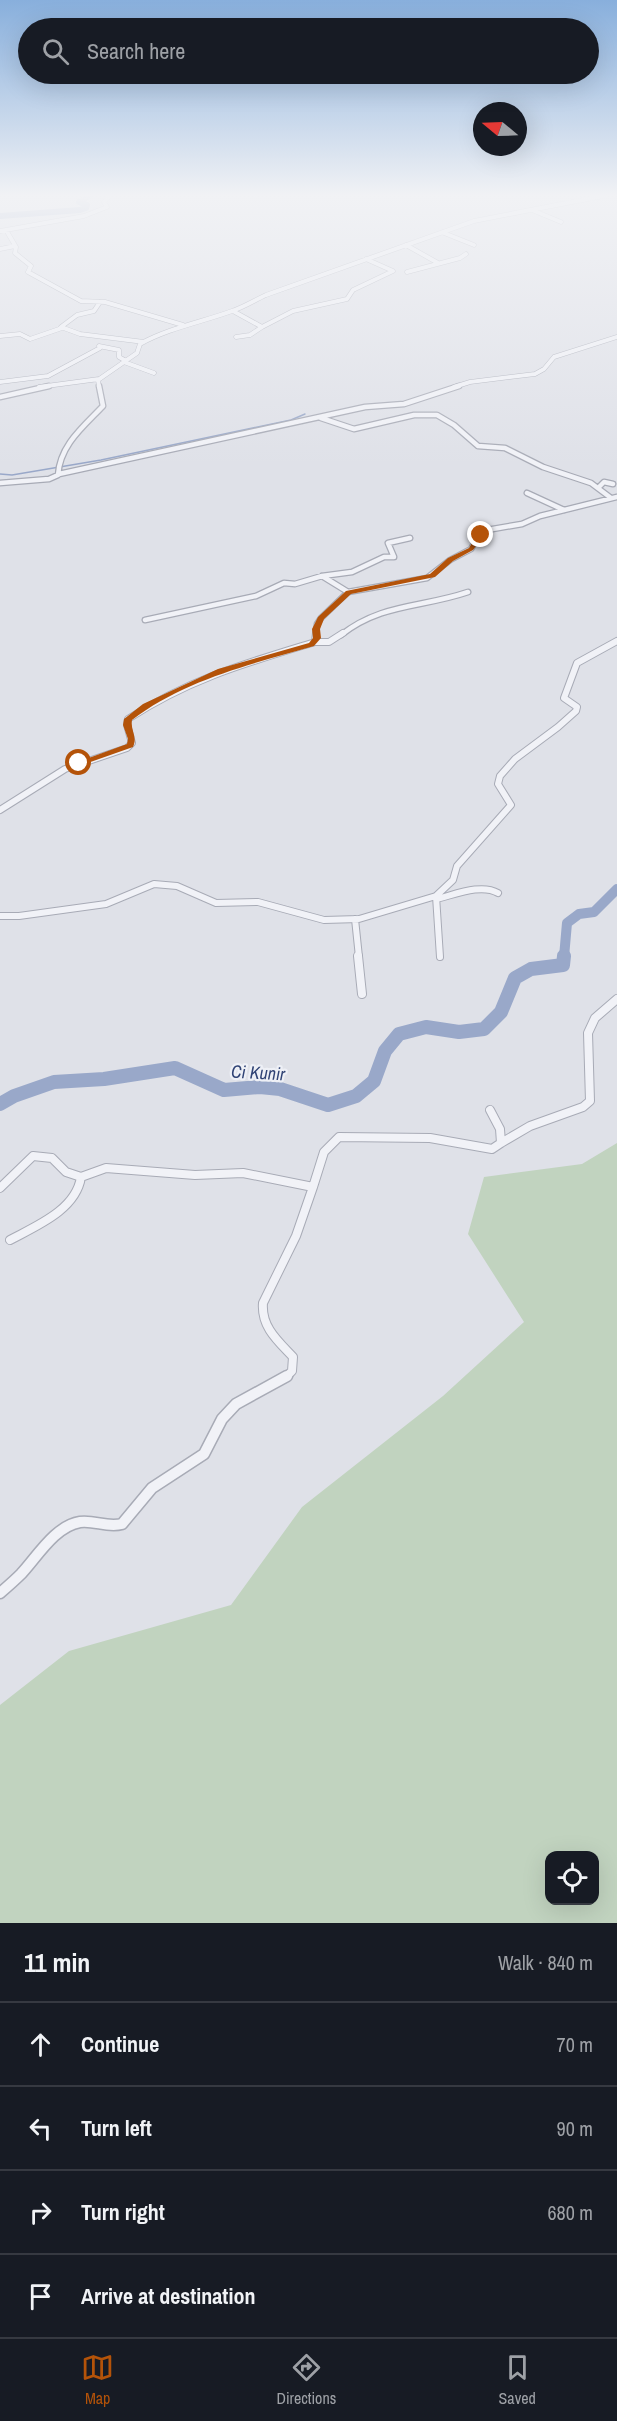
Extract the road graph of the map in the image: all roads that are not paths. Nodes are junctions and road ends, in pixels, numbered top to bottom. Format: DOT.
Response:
graph roads {
  1 [pos="53,286"];
  2 [pos="290,286"];
  3 [pos="362,286"];
  4 [pos="100,302"];
  5 [pos="233,311"];
  6 [pos="185,325"];
  7 [pos="262,327"];
  8 [pos="63,328"];
  9 [pos="0,336"];
  10 [pos="104,337"];
  11 [pos="617,337"];
  12 [pos="236,338"];
  13 [pos="144,342"];
  14 [pos="100,348"];
  15 [pos="125,361"];
  16 [pos="154,373"];
  17 [pos="99,379"];
  18 [pos="0,382"];
  19 [pos="0,397"];
  20 [pos="319,417"];
  21 [pos="59,469"];
  22 [pos="0,483"];
  23 [pos="613,484"];
  24 [pos="599,487"];
  25 [pos="527,493"];
  26 [pos="614,497"];
  27 [pos="564,510"];
  28 [pos="410,538"];
  29 [pos="322,576"];
  30 [pos="468,591"];
  31 [pos="348,592"];
  32 [pos="145,620"];
  33 [pos="617,641"];
  34 [pos="315,642"];
  35 [pos="0,810"];
  36 [pos="498,893"];
  37 [pos="436,897"];
  38 [pos="0,916"];
  39 [pos="354,919"];
  40 [pos="440,958"];
  41 [pos="362,994"];
  42 [pos="617,999"];
  43 [pos="490,1110"];
  44 [pos="501,1143"];
  45 [pos="81,1177"];
  46 [pos="313,1186"];
  47 [pos="0,1188"];
  48 [pos="10,1240"];
  49 [pos="0,1593"];
  1 -- 4 [label="street"];
  2 -- 5 [label="street"];
  3 -- 7 [label="street"];
  4 -- 6 [label="street"];
  4 -- 8 [label="street"];
  5 -- 6 [label="street"];
  5 -- 7 [label="street"];
  6 -- 13 [label="street"];
  7 -- 12 [label="street"];
  8 -- 9 [label="street"];
  8 -- 10 [label="street"];
  10 -- 13 [label="street"];
  10 -- 14 [label="street"];
  11 -- 20 [label="street"];
  13 -- 15 [label="street"];
  14 -- 15 [label="street"];
  14 -- 18 [label="street"];
  15 -- 16 [label="street"];
  15 -- 17 [label="street"];
  17 -- 19 [label="street"];
  17 -- 21 [label="street"];
  20 -- 21 [label="street"];
  20 -- 24 [label="street"];
  21 -- 22 [label="street"];
  23 -- 24 [label="street"];
  24 -- 26 [label="street"];
  25 -- 27 [label="street"];
  26 -- 27 [label="street"];
  27 -- 31 [label="street"];
  28 -- 29 [label="street"];
  29 -- 31 [label="street"];
  29 -- 32 [label="street"];
  30 -- 34 [label="street"];
  31 -- 34 [label="street"];
  33 -- 37 [label="street"];
  34 -- 35 [label="street"];
  36 -- 37 [label="street"];
  37 -- 39 [label="street"];
  37 -- 40 [label="street"];
  38 -- 39 [label="street"];
  39 -- 41 [label="street"];
  42 -- 44 [label="street"];
  43 -- 44 [label="street"];
  44 -- 46 [label="street"];
  45 -- 46 [label="street"];
  45 -- 47 [label="street"];
  45 -- 48 [label="street"];
  46 -- 49 [label="street"];
}
